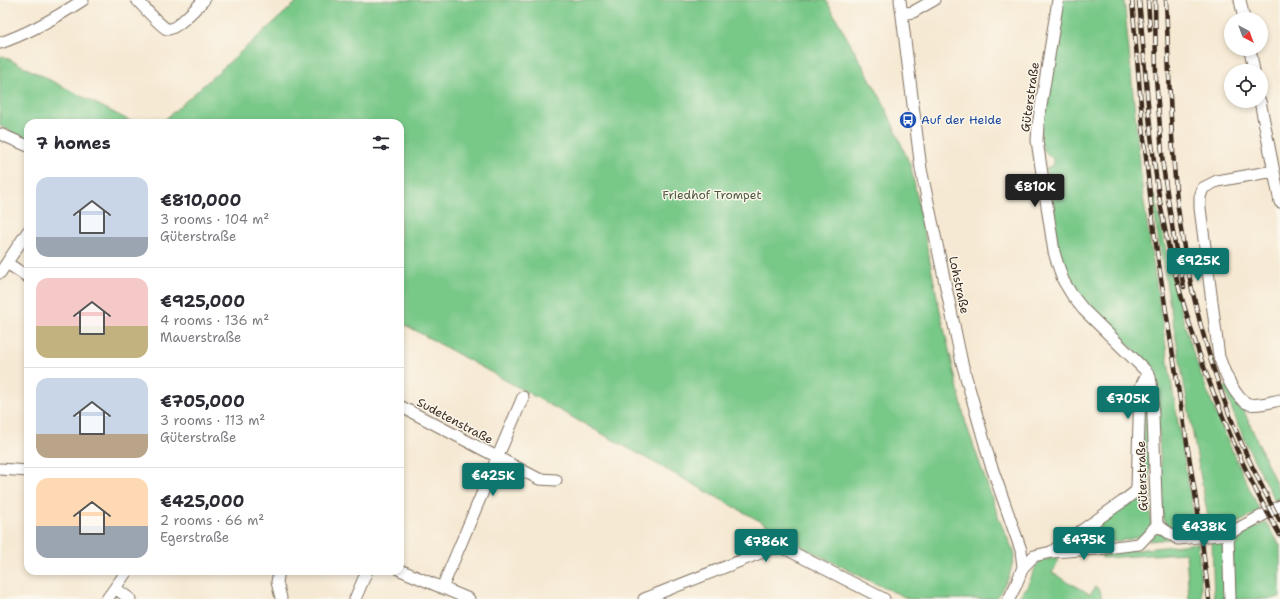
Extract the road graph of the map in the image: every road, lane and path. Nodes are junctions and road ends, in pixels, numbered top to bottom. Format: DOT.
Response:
graph roads {
  1 [pos="83,0"];
  2 [pos="137,0"];
  3 [pos="204,0"];
  4 [pos="900,0"];
  5 [pos="934,0"];
  6 [pos="1058,0"];
  7 [pos="1240,0"];
  8 [pos="1243,12"];
  9 [pos="902,14"];
  10 [pos="0,43"];
  11 [pos="1261,108"];
  12 [pos="0,134"];
  13 [pos="24,144"];
  14 [pos="1274,171"];
  15 [pos="1280,202"];
  16 [pos="24,237"];
  17 [pos="7,263"];
  18 [pos="0,273"];
  19 [pos="24,274"];
  20 [pos="1150,377"];
  21 [pos="523,397"];
  22 [pos="1280,400"];
  23 [pos="404,408"];
  24 [pos="497,458"];
  25 [pos="0,469"];
  26 [pos="24,471"];
  27 [pos="556,480"];
  28 [pos="1280,506"];
  29 [pos="1157,525"];
  30 [pos="1228,534"];
  31 [pos="1051,552"];
  32 [pos="1023,567"];
  33 [pos="404,572"];
  34 [pos="124,575"];
  35 [pos="278,575"];
  36 [pos="365,575"];
  37 [pos="114,588"];
  38 [pos="442,588"];
  39 [pos="281,598"];
  40 [pos="107,599"];
  41 [pos="130,599"];
  42 [pos="355,599"];
  43 [pos="469,599"];
  44 [pos="644,599"];
  45 [pos="884,599"];
  46 [pos="1008,599"];
  47 [pos="1230,599"];
  1 -- 10 [label="street"];
  2 -- 3 [label="street"];
  4 -- 9 [label="street, Lohstraße"];
  5 -- 9 [label="street"];
  6 -- 20 [label="street, Güterstraße"];
  7 -- 8 [label="street"];
  9 -- 32 [label="street, Lohstraße"];
  11 -- 14 [label="street"];
  12 -- 13 [label="street"];
  14 -- 15 [label="street"];
  14 -- 22 [label="street"];
  16 -- 17 [label="street"];
  17 -- 18 [label="street"];
  17 -- 19 [label="street"];
  20 -- 29 [label="street, Güterstraße"];
  20 -- 31 [label="street, Güterstraße"];
  21 -- 24 [label="street"];
  23 -- 24 [label="street, Sudetenstraße"];
  24 -- 27 [label="street, Sudetenstraße"];
  24 -- 38 [label="street"];
  25 -- 26 [label="street"];
  28 -- 30 [label="street"];
  29 -- 30 [label="street"];
  29 -- 31 [label="street"];
  30 -- 47 [label="street"];
  31 -- 32 [label="street"];
  32 -- 46 [label="street"];
  33 -- 38 [label="street"];
  34 -- 37 [label="street"];
  35 -- 39 [label="street"];
  36 -- 42 [label="street"];
  37 -- 40 [label="street"];
  37 -- 41 [label="street"];
  38 -- 43 [label="street"];
  44 -- 45 [label="street"];
}
